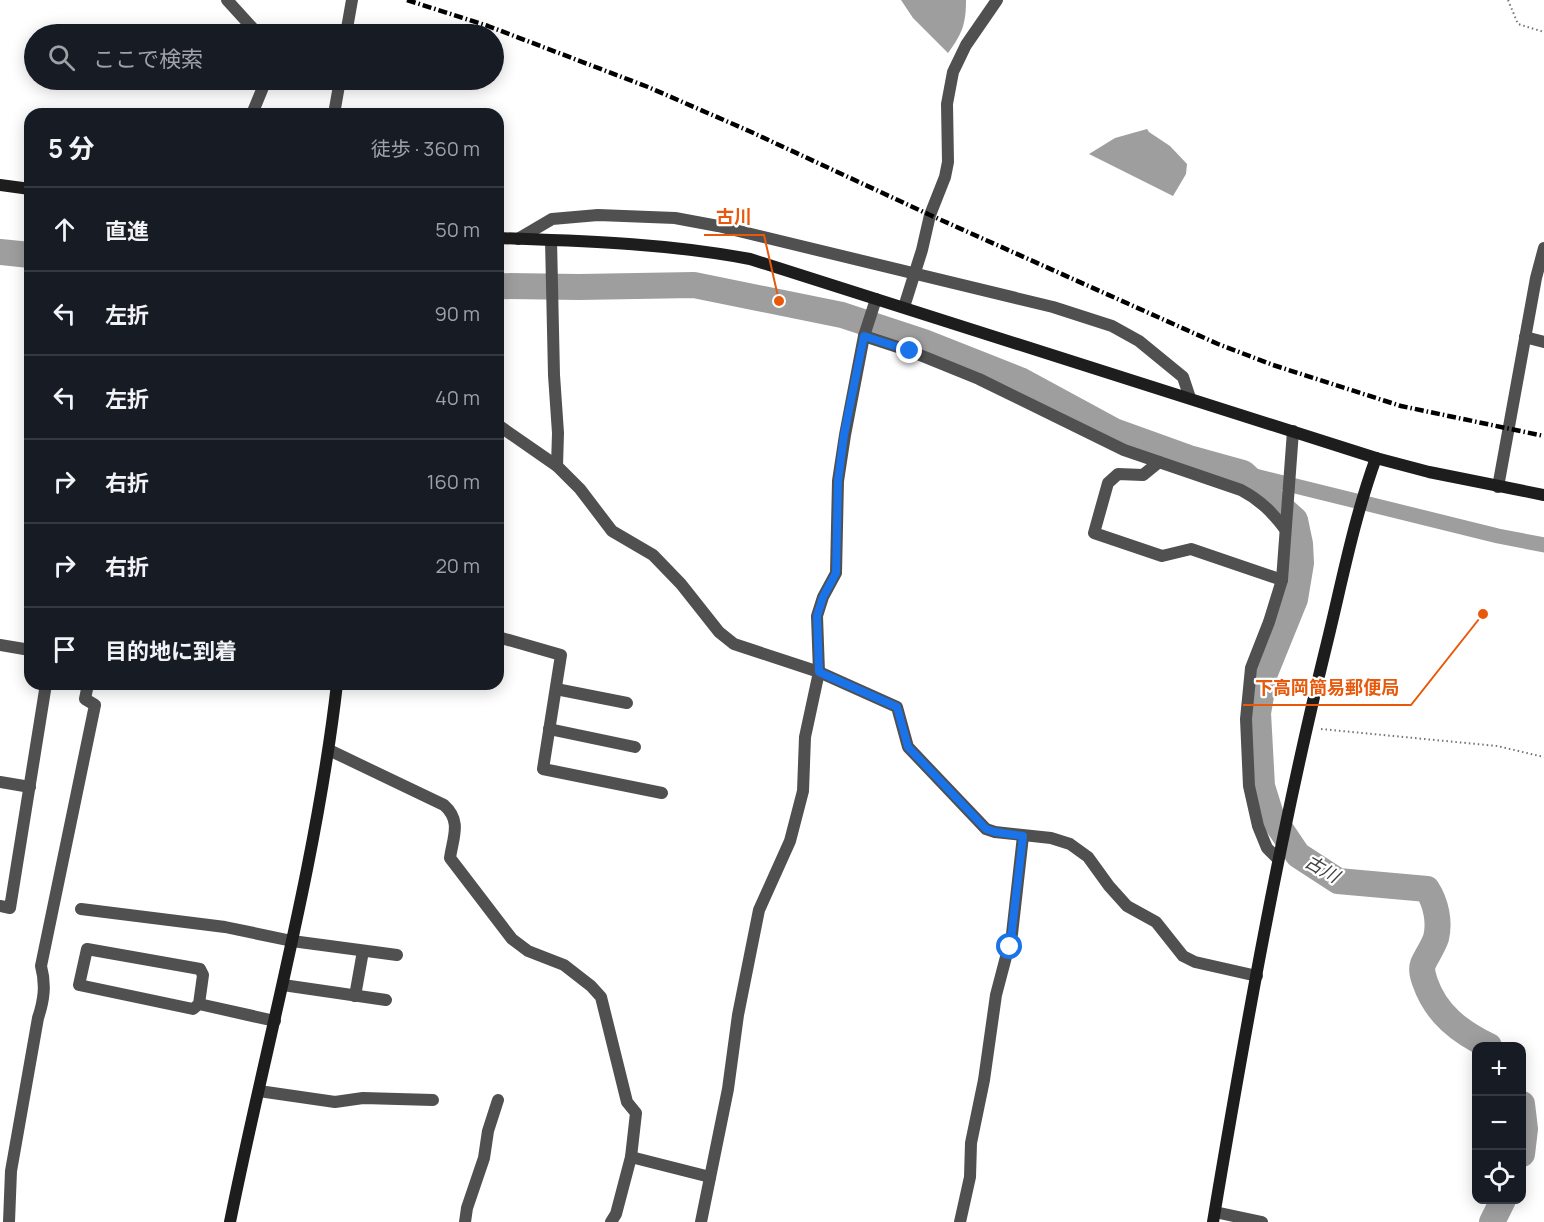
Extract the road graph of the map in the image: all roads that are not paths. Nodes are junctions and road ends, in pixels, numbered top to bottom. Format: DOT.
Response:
graph roads {
  1 [pos="227,0"];
  2 [pos="352,0"];
  3 [pos="997,0"];
  4 [pos="249,24"];
  5 [pos="348,24"];
  6 [pos="262,90"];
  7 [pos="335,90"];
  8 [pos="254,108"];
  9 [pos="334,108"];
  10 [pos="0,185"];
  11 [pos="24,188"];
  12 [pos="504,238"];
  13 [pos="518,239"];
  14 [pos="551,240"];
  15 [pos="1544,248"];
  16 [pos="915,273"];
  17 [pos="876,298"];
  18 [pos="904,308"];
  19 [pos="865,335"];
  20 [pos="1525,337"];
  21 [pos="1544,342"];
  22 [pos="1190,398"];
  23 [pos="504,429"];
  24 [pos="1293,431"];
  25 [pos="1376,458"];
  26 [pos="1159,462"];
  27 [pos="557,466"];
  28 [pos="1498,487"];
  29 [pos="1544,495"];
  30 [pos="1285,526"];
  31 [pos="1282,580"];
  32 [pos="504,639"];
  33 [pos="0,645"];
  34 [pos="24,649"];
  35 [pos="819,672"];
  36 [pos="556,689"];
  37 [pos="45,690"];
  38 [pos="86,690"];
  39 [pos="336,690"];
  40 [pos="627,703"];
  41 [pos="549,729"];
  42 [pos="635,747"];
  43 [pos="329,750"];
  44 [pos="0,782"];
  45 [pos="30,787"];
  46 [pos="662,793"];
  47 [pos="1023,836"];
  48 [pos="1279,855"];
  49 [pos="0,906"];
  50 [pos="81,909"];
  51 [pos="292,941"];
  52 [pos="363,951"];
  53 [pos="396,955"];
  54 [pos="1257,976"];
  55 [pos="283,985"];
  56 [pos="356,996"];
  57 [pos="386,1000"];
  58 [pos="199,1004"];
  59 [pos="275,1021"];
  60 [pos="259,1091"];
  61 [pos="433,1100"];
  62 [pos="498,1101"];
  63 [pos="631,1157"];
  64 [pos="710,1177"];
  65 [pos="1214,1217"];
  66 [pos="9,1222"];
  67 [pos="230,1222"];
  68 [pos="465,1222"];
  69 [pos="611,1222"];
  70 [pos="701,1222"];
  71 [pos="960,1222"];
  72 [pos="1262,1222"];
  1 -- 4 [label="street"];
  2 -- 5 [label="street"];
  3 -- 16 [label="street"];
  6 -- 8 [label="street"];
  7 -- 9 [label="street"];
  10 -- 11 [label="street"];
  12 -- 13 [label="street"];
  13 -- 14 [label="street"];
  13 -- 16 [label="street"];
  14 -- 17 [label="street"];
  14 -- 27 [label="street"];
  15 -- 20 [label="street"];
  16 -- 18 [label="street"];
  16 -- 22 [label="street"];
  17 -- 18 [label="street"];
  17 -- 19 [label="street"];
  18 -- 22 [label="street"];
  19 -- 26 [label="street"];
  19 -- 35 [label="street"];
  20 -- 21 [label="street"];
  20 -- 28 [label="street"];
  22 -- 24 [label="street"];
  23 -- 27 [label="street"];
  24 -- 25 [label="street"];
  24 -- 30 [label="street"];
  25 -- 28 [label="street"];
  25 -- 48 [label="street"];
  26 -- 30 [label="street"];
  26 -- 31 [label="street"];
  27 -- 35 [label="street"];
  28 -- 29 [label="street"];
  30 -- 31 [label="street"];
  31 -- 48 [label="street"];
  32 -- 36 [label="street"];
  33 -- 34 [label="street"];
  35 -- 47 [label="street"];
  35 -- 64 [label="street"];
  36 -- 40 [label="street"];
  36 -- 41 [label="street"];
  37 -- 45 [label="street"];
  38 -- 66 [label="street"];
  39 -- 43 [label="street"];
  41 -- 42 [label="street"];
  41 -- 46 [label="street"];
  43 -- 51 [label="street"];
  43 -- 63 [label="street"];
  44 -- 45 [label="street"];
  45 -- 49 [label="street"];
  47 -- 54 [label="street"];
  47 -- 71 [label="street"];
  48 -- 54 [label="street"];
  50 -- 51 [label="street"];
  51 -- 52 [label="street"];
  51 -- 55 [label="street"];
  52 -- 53 [label="street"];
  52 -- 56 [label="street"];
  54 -- 65 [label="street"];
  55 -- 56 [label="street"];
  55 -- 59 [label="street"];
  56 -- 57 [label="street"];
  58 -- 58 [label="street"];
  58 -- 59 [label="street"];
  59 -- 60 [label="street"];
  60 -- 61 [label="street"];
  60 -- 67 [label="street"];
  62 -- 68 [label="street"];
  63 -- 64 [label="street"];
  63 -- 69 [label="street"];
  64 -- 70 [label="street"];
  65 -- 72 [label="street"];
}
